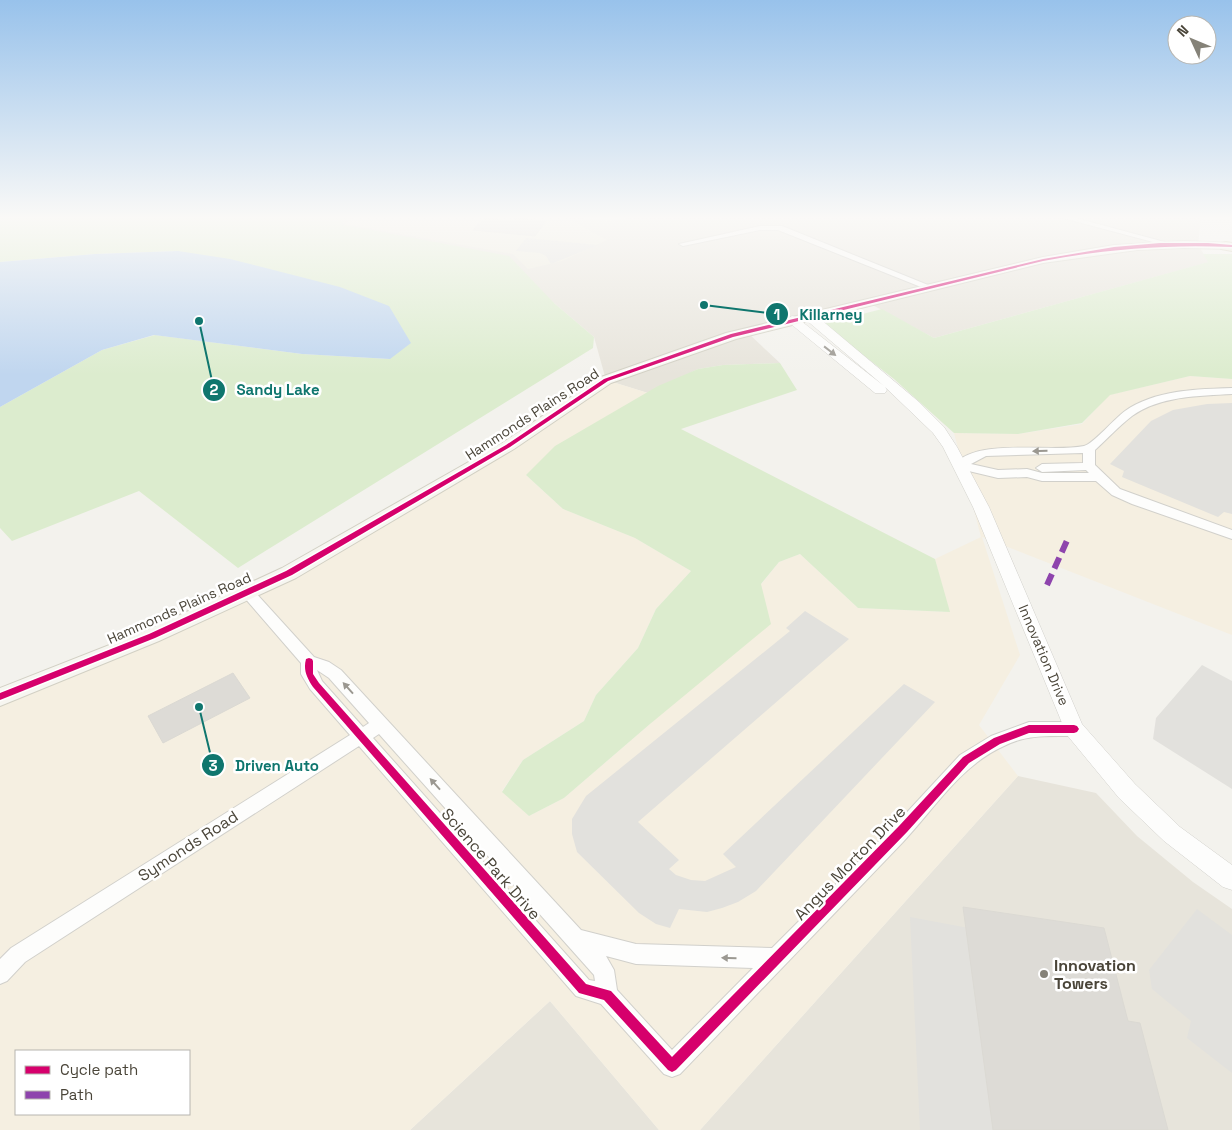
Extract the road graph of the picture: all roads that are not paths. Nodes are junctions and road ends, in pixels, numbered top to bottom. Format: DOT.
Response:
graph roads {
  1 [pos="885,270"];
  2 [pos="1005,270"];
  3 [pos="929,287"];
  4 [pos="809,316"];
  5 [pos="792,320"];
  6 [pos="1232,391"];
  7 [pos="1089,448"];
  8 [pos="960,465"];
  9 [pos="1089,466"];
  10 [pos="1027,473"];
  11 [pos="1099,477"];
  12 [pos="1232,535"];
  13 [pos="248,593"];
  14 [pos="309,661"];
  15 [pos="0,687"];
  16 [pos="21,689"];
  17 [pos="0,697"];
  18 [pos="381,724"];
  19 [pos="1074,729"];
  20 [pos="361,737"];
  21 [pos="1232,879"];
  22 [pos="576,938"];
  23 [pos="778,959"];
  24 [pos="0,974"];
  25 [pos="607,995"];
  1 -- 3 [label="street"];
  2 -- 3 [label="main road, Hammonds Plains Road"];
  3 -- 4 [label="main road, Hammonds Plains Road"];
  4 -- 5 [label="main road, Hammonds Plains Road"];
  4 -- 8 [label="street, Innovation Drive"];
  5 -- 8 [label="street, Innovation Drive, one-way"];
  5 -- 13 [label="main road, Hammonds Plains Road"];
  6 -- 7 [label="street"];
  7 -- 8 [label="street, one-way"];
  7 -- 9 [label="street"];
  8 -- 10 [label="street"];
  8 -- 19 [label="street, Innovation Drive"];
  9 -- 10 [label="street"];
  9 -- 11 [label="street"];
  10 -- 11 [label="street"];
  11 -- 12 [label="street"];
  13 -- 14 [label="street, Science Park Drive"];
  13 -- 16 [label="main road, Hammonds Plains Road"];
  18 -- 14 [label="street, Science Park Drive, one-way"];
  14 -- 20 [label="street, Science Park Drive"];
  15 -- 16 [label="street"];
  16 -- 17 [label="main road, Hammonds Plains Road"];
  18 -- 20 [label="street, Symonds Road"];
  22 -- 18 [label="street, Science Park Drive, one-way"];
  19 -- 21 [label="street, Innovation Drive"];
  19 -- 23 [label="street, Angus Morton Drive"];
  20 -- 24 [label="street, Symonds Road"];
  20 -- 25 [label="street, Science Park Drive"];
  23 -- 22 [label="street, one-way"];
  22 -- 25 [label="street, Science Park Drive"];
  23 -- 25 [label="street, Angus Morton Drive"];
}
